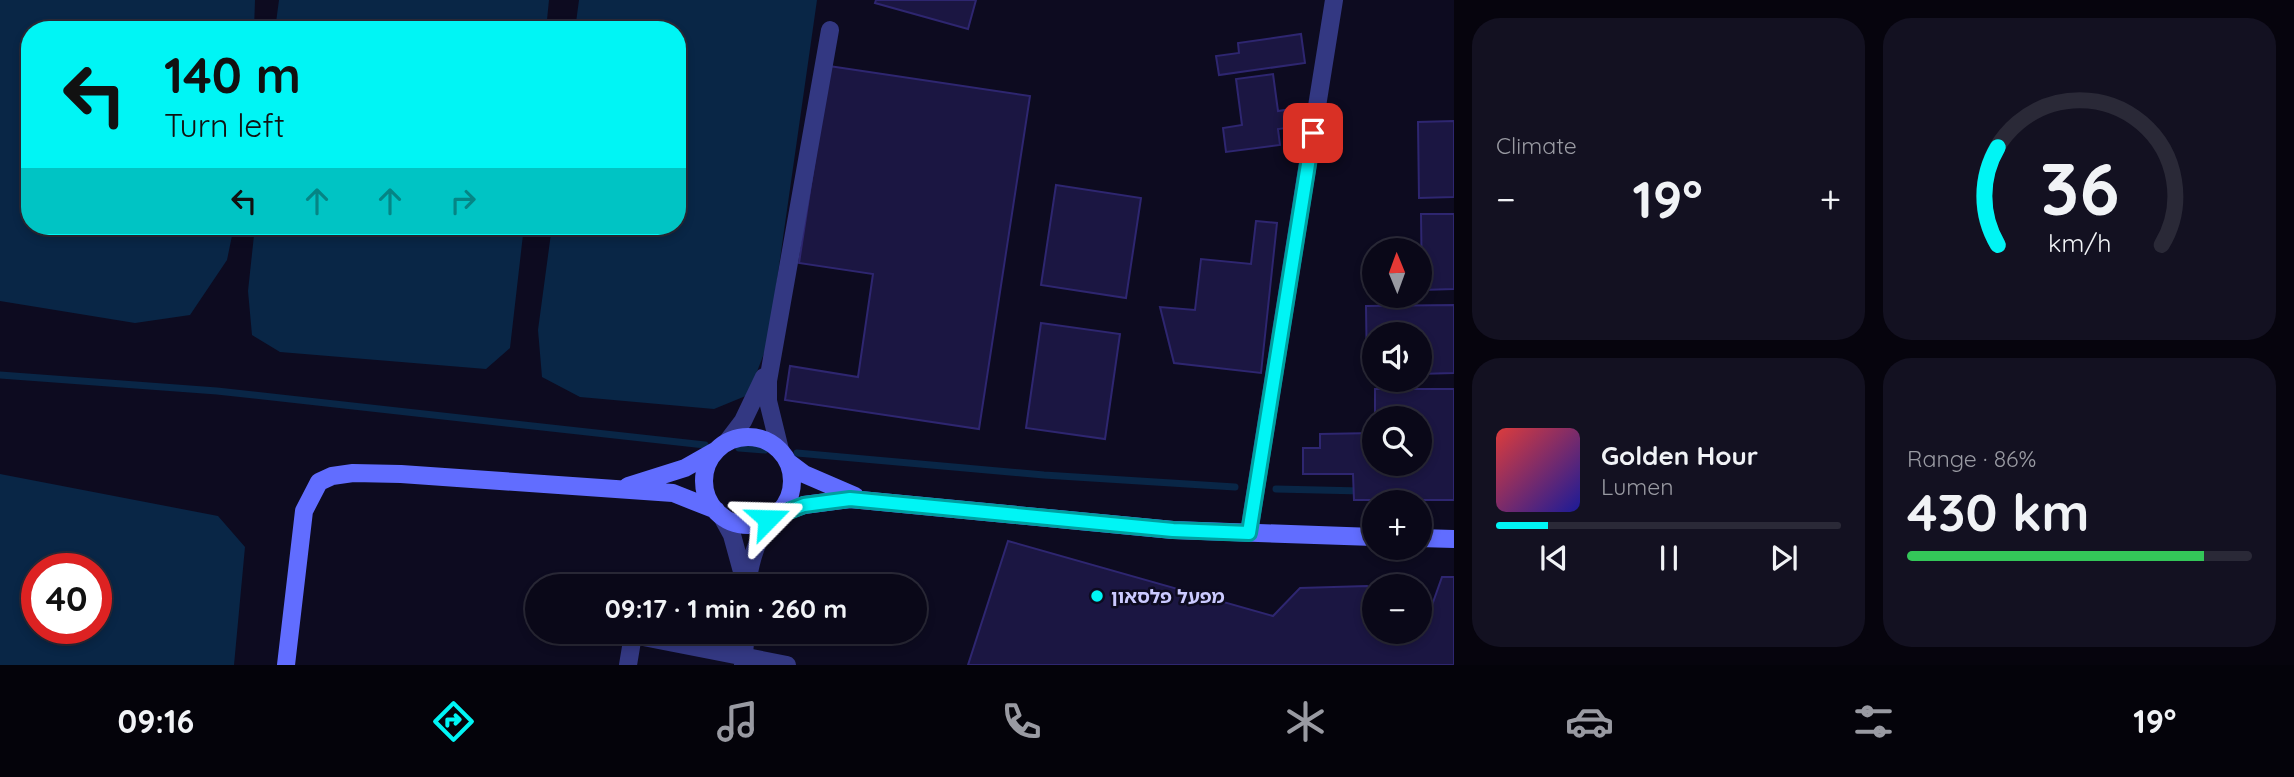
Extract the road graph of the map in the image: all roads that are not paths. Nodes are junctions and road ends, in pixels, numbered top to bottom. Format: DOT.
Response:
graph roads {
  1 [pos="1334,0"];
  2 [pos="830,30"];
  3 [pos="773,351"];
  4 [pos="721,447"];
  5 [pos="784,456"];
  6 [pos="611,490"];
  7 [pos="875,501"];
  8 [pos="719,512"];
  9 [pos="772,517"];
  10 [pos="1249,533"];
  11 [pos="1362,537"];
  12 [pos="1432,538"];
  13 [pos="1454,539"];
  14 [pos="744,574"];
  15 [pos="749,574"];
  16 [pos="744,660"];
  17 [pos="286,665"];
  18 [pos="628,665"];
  19 [pos="787,665"];
  1 -- 10 [label="street"];
  2 -- 3 [label="street"];
  3 -- 4 [label="street"];
  3 -- 5 [label="street"];
  4 -- 5 [label="street"];
  4 -- 6 [label="street"];
  4 -- 8 [label="street"];
  5 -- 7 [label="street"];
  5 -- 9 [label="street"];
  6 -- 8 [label="street"];
  6 -- 17 [label="street"];
  7 -- 9 [label="street"];
  7 -- 10 [label="street"];
  8 -- 9 [label="street"];
  8 -- 14 [label="street"];
  9 -- 15 [label="street"];
  10 -- 11 [label="street"];
  12 -- 13 [label="street"];
  16 -- 18 [label="street"];
  16 -- 19 [label="street"];
}
